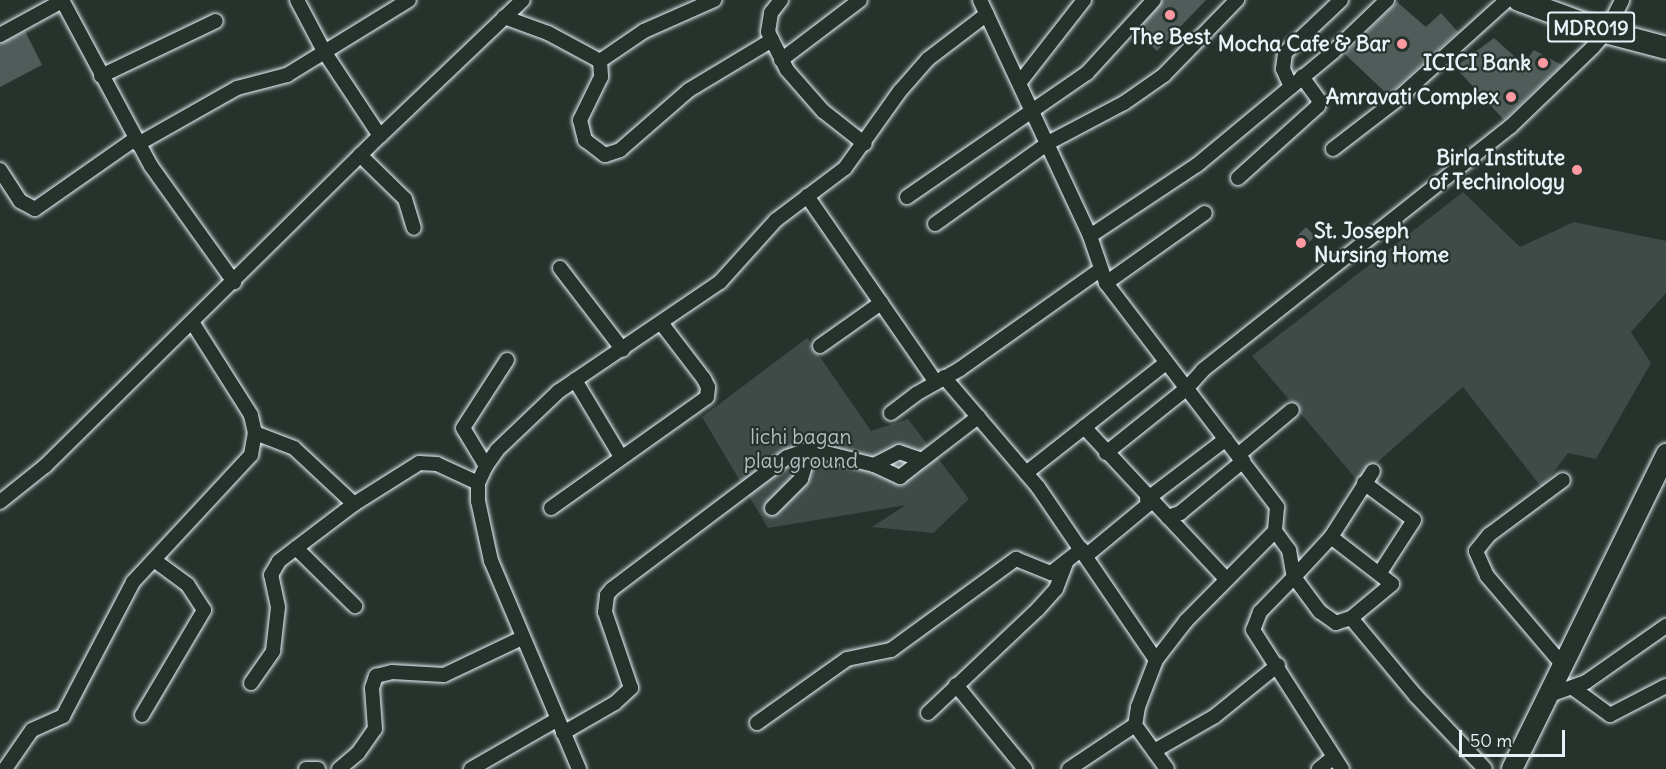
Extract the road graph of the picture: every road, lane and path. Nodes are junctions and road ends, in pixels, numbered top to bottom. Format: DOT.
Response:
graph roads {
  1 [pos="62,0"];
  2 [pos="297,0"];
  3 [pos="409,0"];
  4 [pos="522,0"];
  5 [pos="714,0"];
  6 [pos="781,0"];
  7 [pos="860,0"];
  8 [pos="980,0"];
  9 [pos="1084,0"];
  10 [pos="1154,0"];
  11 [pos="1237,0"];
  12 [pos="1341,0"];
  13 [pos="1387,0"];
  14 [pos="1507,0"];
  15 [pos="1519,0"];
  16 [pos="1622,0"];
  17 [pos="987,14"];
  18 [pos="504,17"];
  19 [pos="216,21"];
  20 [pos="0,34"];
  21 [pos="1611,34"];
  22 [pos="772,40"];
  23 [pos="1666,48"];
  24 [pos="326,52"];
  25 [pos="781,60"];
  26 [pos="600,62"];
  27 [pos="100,76"];
  28 [pos="1302,77"];
  29 [pos="1020,82"];
  30 [pos="1291,87"];
  31 [pos="1032,108"];
  32 [pos="380,136"];
  33 [pos="137,142"];
  34 [pos="1048,143"];
  35 [pos="865,144"];
  36 [pos="1333,149"];
  37 [pos="360,155"];
  38 [pos="0,170"];
  39 [pos="1238,178"];
  40 [pos="1443,191"];
  41 [pos="807,196"];
  42 [pos="907,197"];
  43 [pos="1205,213"];
  44 [pos="935,224"];
  45 [pos="414,228"];
  46 [pos="1090,236"];
  47 [pos="560,268"];
  48 [pos="1100,270"];
  49 [pos="234,282"];
  50 [pos="1106,283"];
  51 [pos="881,303"];
  52 [pos="192,322"];
  53 [pos="662,324"];
  54 [pos="820,346"];
  55 [pos="623,350"];
  56 [pos="507,360"];
  57 [pos="1166,363"];
  58 [pos="940,379"];
  59 [pos="575,380"];
  60 [pos="1187,388"];
  61 [pos="1292,410"];
  62 [pos="891,413"];
  63 [pos="978,417"];
  64 [pos="1084,427"];
  65 [pos="255,433"];
  66 [pos="1226,439"];
  67 [pos="810,449"];
  68 [pos="1106,453"];
  69 [pos="1666,454"];
  70 [pos="621,457"];
  71 [pos="1241,458"];
  72 [pos="922,460"];
  73 [pos="873,465"];
  74 [pos="486,466"];
  75 [pos="1373,471"];
  76 [pos="1026,473"];
  77 [pos="1563,480"];
  78 [pos="478,483"];
  79 [pos="1364,483"];
  80 [pos="0,501"];
  81 [pos="1149,501"];
  82 [pos="354,504"];
  83 [pos="551,508"];
  84 [pos="772,508"];
  85 [pos="1168,517"];
  86 [pos="1275,531"];
  87 [pos="1331,537"];
  88 [pos="296,548"];
  89 [pos="1084,552"];
  90 [pos="154,560"];
  91 [pos="1067,561"];
  92 [pos="1379,574"];
  93 [pos="1294,577"];
  94 [pos="1226,579"];
  95 [pos="355,606"];
  96 [pos="1351,618"];
  97 [pos="1666,626"];
  98 [pos="522,638"];
  99 [pos="1156,660"];
  100 [pos="1562,664"];
  101 [pos="1278,665"];
  102 [pos="251,683"];
  103 [pos="956,685"];
  104 [pos="1666,686"];
  105 [pos="1573,688"];
  106 [pos="1547,696"];
  107 [pos="928,712"];
  108 [pos="142,715"];
  109 [pos="558,719"];
  110 [pos="757,723"];
  111 [pos="1135,725"];
  112 [pos="563,733"];
  113 [pos="1154,751"];
  114 [pos="1338,763"];
  115 [pos="5,769"];
  116 [pos="306,769"];
  117 [pos="318,769"];
  118 [pos="339,769"];
  119 [pos="471,769"];
  120 [pos="579,769"];
  121 [pos="1025,769"];
  122 [pos="1069,769"];
  123 [pos="1167,769"];
  124 [pos="1319,769"];
  125 [pos="1485,769"];
  126 [pos="1512,769"];
  1 -- 20 [label="street"];
  1 -- 27 [label="street"];
  2 -- 24 [label="street"];
  3 -- 24 [label="street"];
  4 -- 18 [label="street"];
  5 -- 26 [label="street"];
  6 -- 22 [label="street"];
  7 -- 25 [label="street"];
  8 -- 17 [label="street"];
  9 -- 29 [label="street"];
  10 -- 31 [label="street"];
  11 -- 34 [label="street"];
  12 -- 30 [label="street"];
  13 -- 28 [label="street"];
  14 -- 36 [label="street"];
  15 -- 21 [label="main road, MDR019"];
  16 -- 21 [label="street"];
  17 -- 29 [label="street"];
  17 -- 35 [label="street"];
  18 -- 26 [label="street"];
  18 -- 32 [label="street"];
  19 -- 27 [label="street"];
  21 -- 23 [label="main road, MDR019"];
  21 -- 40 [label="street"];
  21 -- 60 [label="street"];
  22 -- 25 [label="street"];
  22 -- 26 [label="street"];
  24 -- 32 [label="street"];
  24 -- 33 [label="street"];
  25 -- 35 [label="street"];
  27 -- 33 [label="street"];
  28 -- 30 [label="street"];
  28 -- 39 [label="street"];
  29 -- 31 [label="street"];
  30 -- 46 [label="street"];
  31 -- 34 [label="street"];
  31 -- 42 [label="street"];
  32 -- 37 [label="street"];
  33 -- 38 [label="street"];
  33 -- 49 [label="street"];
  34 -- 44 [label="street"];
  34 -- 46 [label="street"];
  35 -- 41 [label="street"];
  37 -- 45 [label="street"];
  37 -- 49 [label="street"];
  41 -- 51 [label="street"];
  41 -- 53 [label="street"];
  43 -- 50 [label="street"];
  46 -- 48 [label="street"];
  47 -- 55 [label="street"];
  48 -- 50 [label="street"];
  48 -- 58 [label="street"];
  49 -- 52 [label="street"];
  50 -- 57 [label="street"];
  51 -- 54 [label="street"];
  51 -- 58 [label="street"];
  52 -- 65 [label="street"];
  52 -- 80 [label="street"];
  53 -- 55 [label="street"];
  53 -- 70 [label="street"];
  55 -- 59 [label="street"];
  56 -- 74 [label="street"];
  57 -- 60 [label="street"];
  57 -- 64 [label="street"];
  58 -- 62 [label="street"];
  58 -- 63 [label="street"];
  59 -- 70 [label="street"];
  59 -- 74 [label="street"];
  60 -- 66 [label="street"];
  60 -- 68 [label="street"];
  61 -- 71 [label="street"];
  63 -- 72 [label="street"];
  63 -- 76 [label="street"];
  64 -- 68 [label="street"];
  64 -- 76 [label="street"];
  65 -- 82 [label="street"];
  65 -- 90 [label="street"];
  66 -- 71 [label="street"];
  66 -- 81 [label="street"];
  67 -- 73 [label="street"];
  67 -- 84 [label="street"];
  67 -- 112 [label="street"];
  68 -- 81 [label="street"];
  69 -- 100 [label="main road"];
  70 -- 83 [label="street"];
  71 -- 85 [label="street"];
  71 -- 86 [label="street"];
  72 -- 73 [label="street"];
  72 -- 73 [label="street"];
  74 -- 78 [label="street"];
  75 -- 79 [label="street"];
  76 -- 89 [label="street"];
  77 -- 100 [label="street"];
  78 -- 82 [label="street"];
  78 -- 98 [label="street"];
  79 -- 87 [label="street"];
  79 -- 92 [label="street"];
  81 -- 85 [label="street"];
  81 -- 89 [label="street"];
  82 -- 88 [label="street"];
  85 -- 94 [label="street"];
  86 -- 93 [label="street"];
  86 -- 94 [label="street"];
  87 -- 92 [label="street"];
  87 -- 93 [label="street"];
  88 -- 95 [label="street"];
  88 -- 102 [label="street"];
  89 -- 91 [label="street"];
  89 -- 99 [label="street"];
  90 -- 108 [label="street"];
  90 -- 115 [label="street"];
  91 -- 103 [label="street"];
  91 -- 110 [label="street"];
  92 -- 96 [label="street"];
  93 -- 96 [label="street"];
  93 -- 101 [label="street"];
  94 -- 99 [label="street"];
  96 -- 125 [label="street"];
  97 -- 105 [label="street"];
  98 -- 109 [label="street"];
  98 -- 118 [label="street"];
  99 -- 111 [label="street"];
  100 -- 106 [label="main road"];
  101 -- 113 [label="street"];
  101 -- 114 [label="street"];
  103 -- 107 [label="street"];
  103 -- 121 [label="street"];
  104 -- 105 [label="street"];
  105 -- 106 [label="street"];
  106 -- 126 [label="main road"];
  109 -- 112 [label="street"];
  109 -- 119 [label="street"];
  111 -- 113 [label="street"];
  111 -- 122 [label="street"];
  112 -- 120 [label="street"];
  113 -- 123 [label="street"];
  114 -- 124 [label="street"];
  116 -- 117 [label="street"];
}
